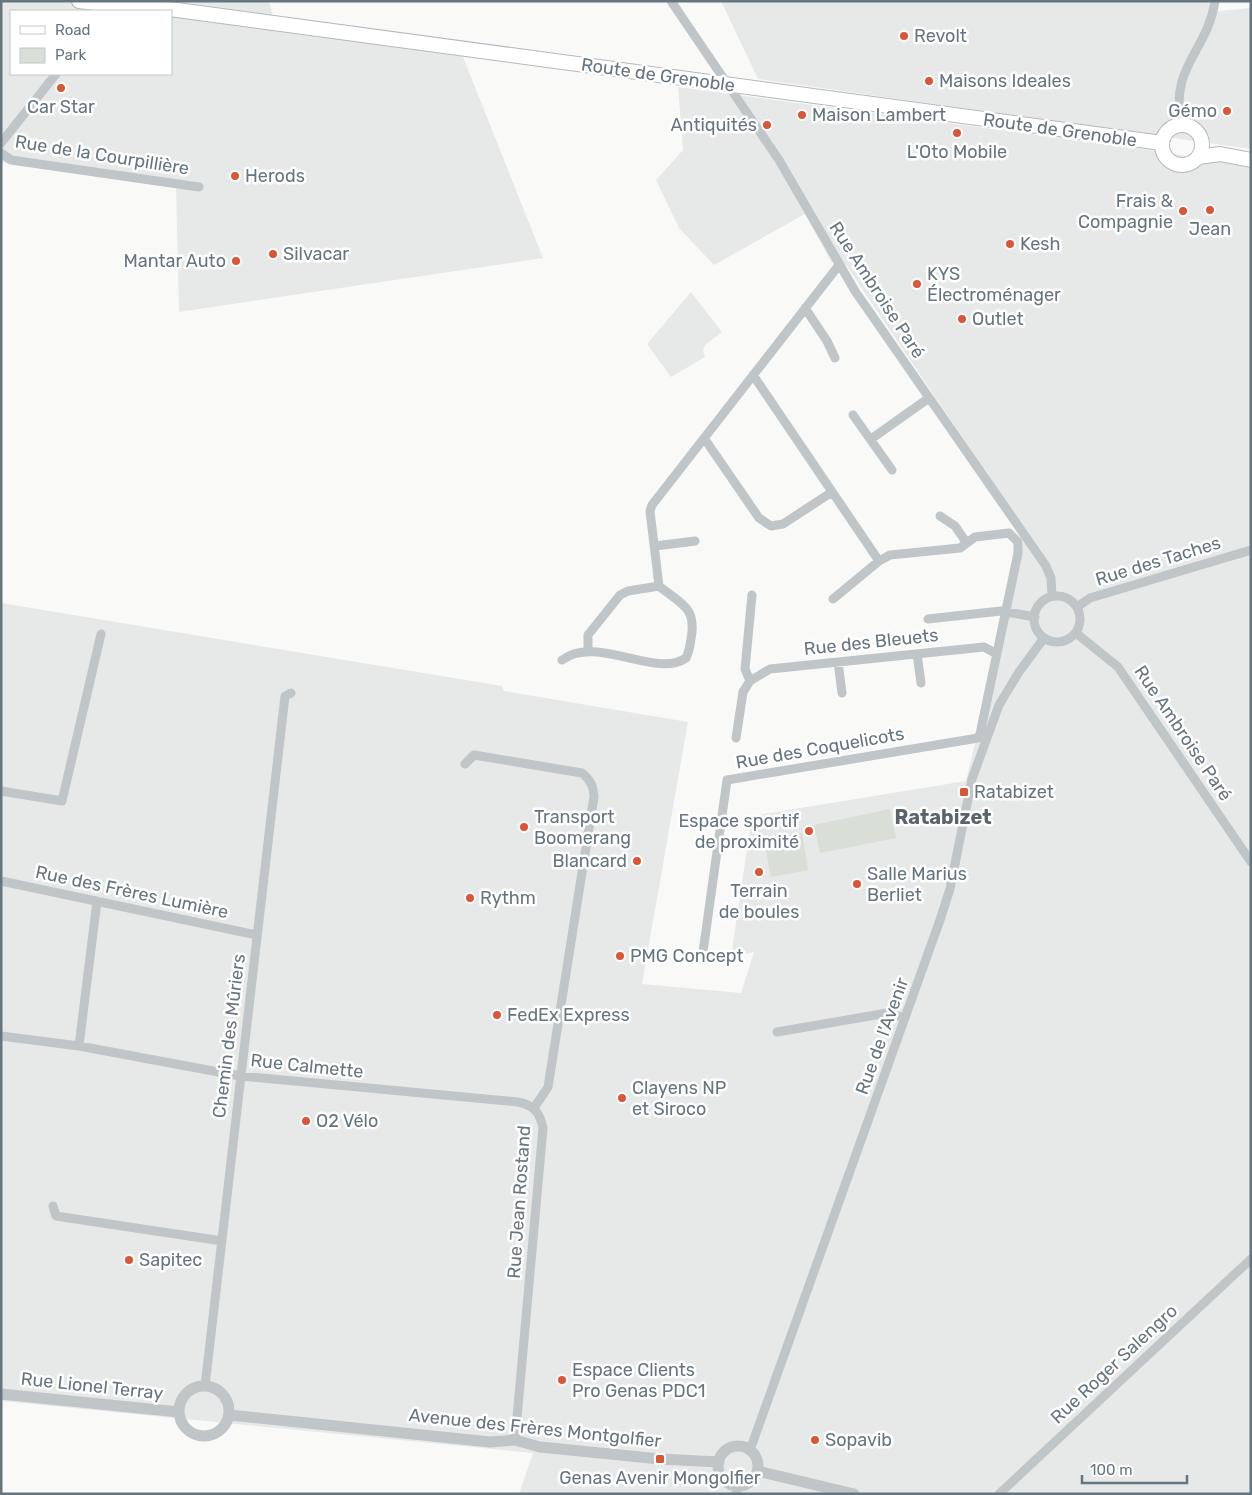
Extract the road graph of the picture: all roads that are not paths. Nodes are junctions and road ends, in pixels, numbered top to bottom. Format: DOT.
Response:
graph roads {
  1 [pos="79,1"];
  2 [pos="671,1"];
  3 [pos="1215,1"];
  4 [pos="149,4"];
  5 [pos="104,8"];
  6 [pos="55,75"];
  7 [pos="729,84"];
  8 [pos="1182,124"];
  9 [pos="1202,140"];
  10 [pos="1,143"];
  11 [pos="1162,143"];
  12 [pos="1251,151"];
  13 [pos="1,153"];
  14 [pos="1198,157"];
  15 [pos="1251,160"];
  16 [pos="199,187"];
  17 [pos="839,265"];
  18 [pos="805,308"];
  19 [pos="835,358"];
  20 [pos="753,375"];
  21 [pos="929,398"];
  22 [pos="853,415"];
  23 [pos="704,438"];
  24 [pos="871,439"];
  25 [pos="892,470"];
  26 [pos="832,492"];
  27 [pos="940,516"];
  28 [pos="695,541"];
  29 [pos="966,542"];
  30 [pos="655,546"];
  31 [pos="1251,550"];
  32 [pos="879,562"];
  33 [pos="658,586"];
  34 [pos="752,595"];
  35 [pos="1052,596"];
  36 [pos="834,598"];
  37 [pos="1076,607"];
  38 [pos="1006,612"];
  39 [pos="1035,617"];
  40 [pos="928,619"];
  41 [pos="1076,633"];
  42 [pos="101,634"];
  43 [pos="1044,638"];
  44 [pos="588,651"];
  45 [pos="917,654"];
  46 [pos="997,654"];
  47 [pos="562,660"];
  48 [pos="838,662"];
  49 [pos="750,681"];
  50 [pos="921,683"];
  51 [pos="290,693"];
  52 [pos="842,693"];
  53 [pos="736,738"];
  54 [pos="465,764"];
  55 [pos="1,790"];
  56 [pos="1251,862"];
  57 [pos="1,881"];
  58 [pos="97,901"];
  59 [pos="257,935"];
  60 [pos="702,959"];
  61 [pos="905,1018"];
  62 [pos="777,1032"];
  63 [pos="1,1036"];
  64 [pos="79,1046"];
  65 [pos="240,1076"];
  66 [pos="534,1108"];
  67 [pos="53,1206"];
  68 [pos="222,1241"];
  69 [pos="1251,1259"];
  70 [pos="205,1386"];
  71 [pos="1,1394"];
  72 [pos="179,1412"];
  73 [pos="229,1415"];
  74 [pos="515,1440"];
  75 [pos="750,1450"];
  76 [pos="719,1462"];
  77 [pos="757,1471"];
  78 [pos="737,1490"];
  79 [pos="1001,1493"];
  80 [pos="854,1494"];
  1 -- 5 [label="main road, Route de Grenoble"];
  2 -- 7 [label="street, Rue Ambroise Paré"];
  3 -- 8 [label="street"];
  4 -- 5 [label="main road, Route de Grenoble"];
  4 -- 7 [label="main road, Route de Grenoble"];
  6 -- 10 [label="street, Rue de la Courpillière"];
  7 -- 11 [label="main road, Route de Grenoble"];
  7 -- 17 [label="street, Rue Ambroise Paré"];
  8 -- 9 [label="main road"];
  8 -- 11 [label="main road"];
  9 -- 12 [label="main road"];
  9 -- 14 [label="main road"];
  11 -- 14 [label="main road"];
  13 -- 16 [label="street, Rue de la Courpillière"];
  14 -- 15 [label="main road"];
  17 -- 18 [label="street"];
  17 -- 21 [label="street, Rue Ambroise Paré"];
  18 -- 19 [label="street"];
  18 -- 20 [label="street"];
  20 -- 23 [label="street"];
  20 -- 26 [label="street"];
  21 -- 24 [label="street"];
  21 -- 35 [label="street, Rue Ambroise Paré"];
  22 -- 24 [label="street"];
  23 -- 26 [label="street"];
  23 -- 30 [label="street"];
  24 -- 25 [label="street"];
  26 -- 32 [label="street"];
  27 -- 29 [label="street"];
  28 -- 30 [label="street"];
  29 -- 32 [label="street"];
  29 -- 38 [label="street"];
  30 -- 33 [label="street"];
  31 -- 37 [label="street, Rue des Taches"];
  32 -- 36 [label="street"];
  33 -- 44 [label="street"];
  33 -- 44 [label="street"];
  34 -- 49 [label="street"];
  35 -- 37 [label="street"];
  35 -- 39 [label="street"];
  37 -- 41 [label="street"];
  38 -- 39 [label="street"];
  38 -- 40 [label="street"];
  38 -- 46 [label="street"];
  39 -- 43 [label="street"];
  41 -- 43 [label="street"];
  41 -- 56 [label="street, Rue Ambroise Paré"];
  42 -- 55 [label="street"];
  43 -- 61 [label="street, Rue de l'Avenir"];
  44 -- 47 [label="street"];
  45 -- 46 [label="street, Rue des Bleuets"];
  45 -- 48 [label="street, Rue des Bleuets"];
  45 -- 50 [label="street"];
  46 -- 60 [label="street, Rue des Coquelicots"];
  48 -- 49 [label="street, Rue des Bleuets"];
  48 -- 52 [label="street"];
  49 -- 53 [label="street"];
  51 -- 59 [label="street, Chemin des Mûriers"];
  54 -- 66 [label="street, Rue Jean Rostand"];
  57 -- 58 [label="street, Rue des Frères Lumière"];
  58 -- 59 [label="street, Rue des Frères Lumière"];
  58 -- 64 [label="street"];
  59 -- 65 [label="street, Chemin des Mûriers"];
  61 -- 62 [label="street"];
  61 -- 75 [label="street, Rue de l'Avenir"];
  63 -- 64 [label="street, Rue Calmette"];
  64 -- 65 [label="street, Rue Calmette"];
  65 -- 66 [label="street, Rue Calmette"];
  65 -- 68 [label="street, Chemin des Mûriers"];
  66 -- 74 [label="street, Rue Jean Rostand"];
  67 -- 68 [label="street"];
  68 -- 70 [label="street, Chemin des Mûriers"];
  69 -- 79 [label="street, Rue Roger Salengro"];
  70 -- 72 [label="street"];
  70 -- 73 [label="street"];
  71 -- 72 [label="street, Rue Lionel Terray"];
  72 -- 73 [label="street"];
  73 -- 74 [label="street, Avenue des Frères Montgolfier"];
  74 -- 76 [label="street, Avenue des Frères Montgolfier"];
  75 -- 76 [label="street"];
  75 -- 77 [label="street"];
  76 -- 78 [label="street"];
  77 -- 78 [label="street"];
  77 -- 80 [label="street"];
}
